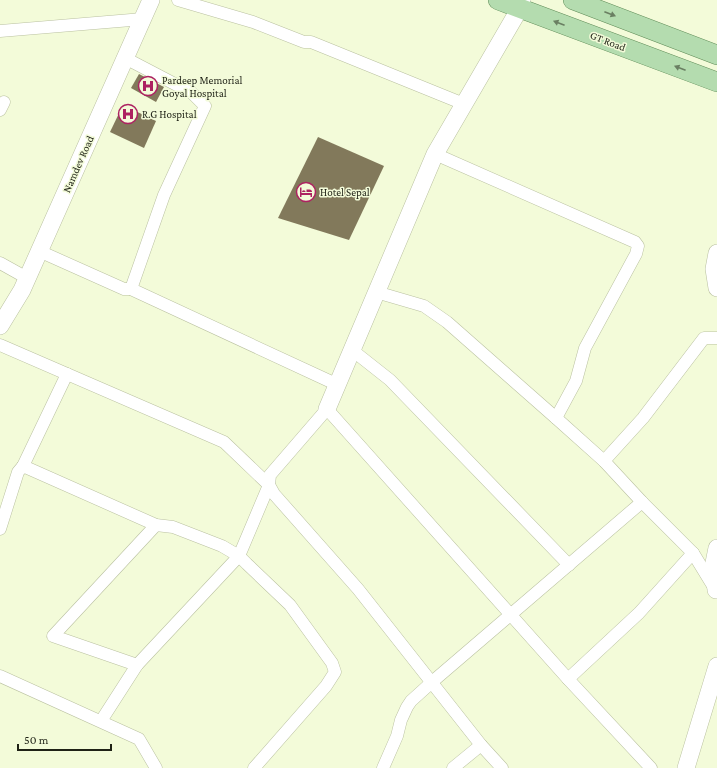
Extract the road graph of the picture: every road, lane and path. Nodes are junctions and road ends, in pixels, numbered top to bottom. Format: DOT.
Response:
graph roads {
  1 [pos="151,0"];
  2 [pos="178,0"];
  3 [pos="498,0"];
  4 [pos="573,0"];
  5 [pos="521,4"];
  6 [pos="143,19"];
  7 [pos="0,31"];
  8 [pos="717,56"];
  9 [pos="125,58"];
  10 [pos="717,82"];
  11 [pos="464,104"];
  12 [pos="435,154"];
  13 [pos="39,251"];
  14 [pos="717,253"];
  15 [pos="0,263"];
  16 [pos="27,278"];
  17 [pos="717,288"];
  18 [pos="131,289"];
  19 [pos="376,292"];
  20 [pos="0,326"];
  21 [pos="717,338"];
  22 [pos="0,346"];
  23 [pos="352,350"];
  24 [pos="67,374"];
  25 [pos="338,385"];
  26 [pos="327,409"];
  27 [pos="556,418"];
  28 [pos="604,461"];
  29 [pos="23,466"];
  30 [pos="269,485"];
  31 [pos="642,502"];
  32 [pos="156,525"];
  33 [pos="0,530"];
  34 [pos="717,548"];
  35 [pos="693,553"];
  36 [pos="239,556"];
  37 [pos="569,565"];
  38 [pos="716,591"];
  39 [pos="511,615"];
  40 [pos="137,665"];
  41 [pos="717,666"];
  42 [pos="0,676"];
  43 [pos="568,679"];
  44 [pos="432,682"];
  45 [pos="101,721"];
  46 [pos="481,745"];
  47 [pos="156,768"];
  48 [pos="254,768"];
  49 [pos="383,768"];
  50 [pos="453,768"];
  51 [pos="502,768"];
  52 [pos="650,768"];
  53 [pos="686,768"];
  1 -- 6 [label="street, Namdev Road"];
  2 -- 11 [label="street"];
  3 -- 5 [label="main road, GT Road"];
  4 -- 8 [label="main road, one-way"];
  10 -- 5 [label="main road, GT Road, one-way"];
  5 -- 11 [label="street"];
  6 -- 7 [label="street"];
  6 -- 9 [label="street, Namdev Road"];
  9 -- 13 [label="street, Namdev Road"];
  9 -- 18 [label="street"];
  11 -- 12 [label="street"];
  12 -- 19 [label="street"];
  12 -- 27 [label="street"];
  13 -- 16 [label="street, Namdev Road"];
  13 -- 18 [label="street"];
  14 -- 17 [label="street"];
  15 -- 16 [label="street"];
  16 -- 20 [label="street, Namdev Road"];
  18 -- 25 [label="street"];
  19 -- 23 [label="street"];
  19 -- 27 [label="street"];
  21 -- 28 [label="street"];
  22 -- 24 [label="street"];
  23 -- 25 [label="street"];
  23 -- 37 [label="street"];
  24 -- 29 [label="street"];
  24 -- 30 [label="street"];
  25 -- 26 [label="street"];
  26 -- 30 [label="street"];
  26 -- 39 [label="street"];
  27 -- 28 [label="street"];
  28 -- 31 [label="street"];
  29 -- 32 [label="street"];
  29 -- 33 [label="street"];
  30 -- 36 [label="street"];
  30 -- 44 [label="street"];
  31 -- 35 [label="street"];
  31 -- 37 [label="street"];
  32 -- 36 [label="street"];
  32 -- 40 [label="street"];
  34 -- 38 [label="street"];
  35 -- 38 [label="street"];
  35 -- 43 [label="street"];
  36 -- 40 [label="street"];
  36 -- 48 [label="street"];
  37 -- 39 [label="street"];
  39 -- 43 [label="street"];
  39 -- 44 [label="street"];
  40 -- 45 [label="street"];
  41 -- 53 [label="street"];
  42 -- 45 [label="street"];
  43 -- 52 [label="street"];
  44 -- 46 [label="street"];
  44 -- 49 [label="street"];
  45 -- 47 [label="street"];
  46 -- 50 [label="street"];
  46 -- 51 [label="street"];
}
